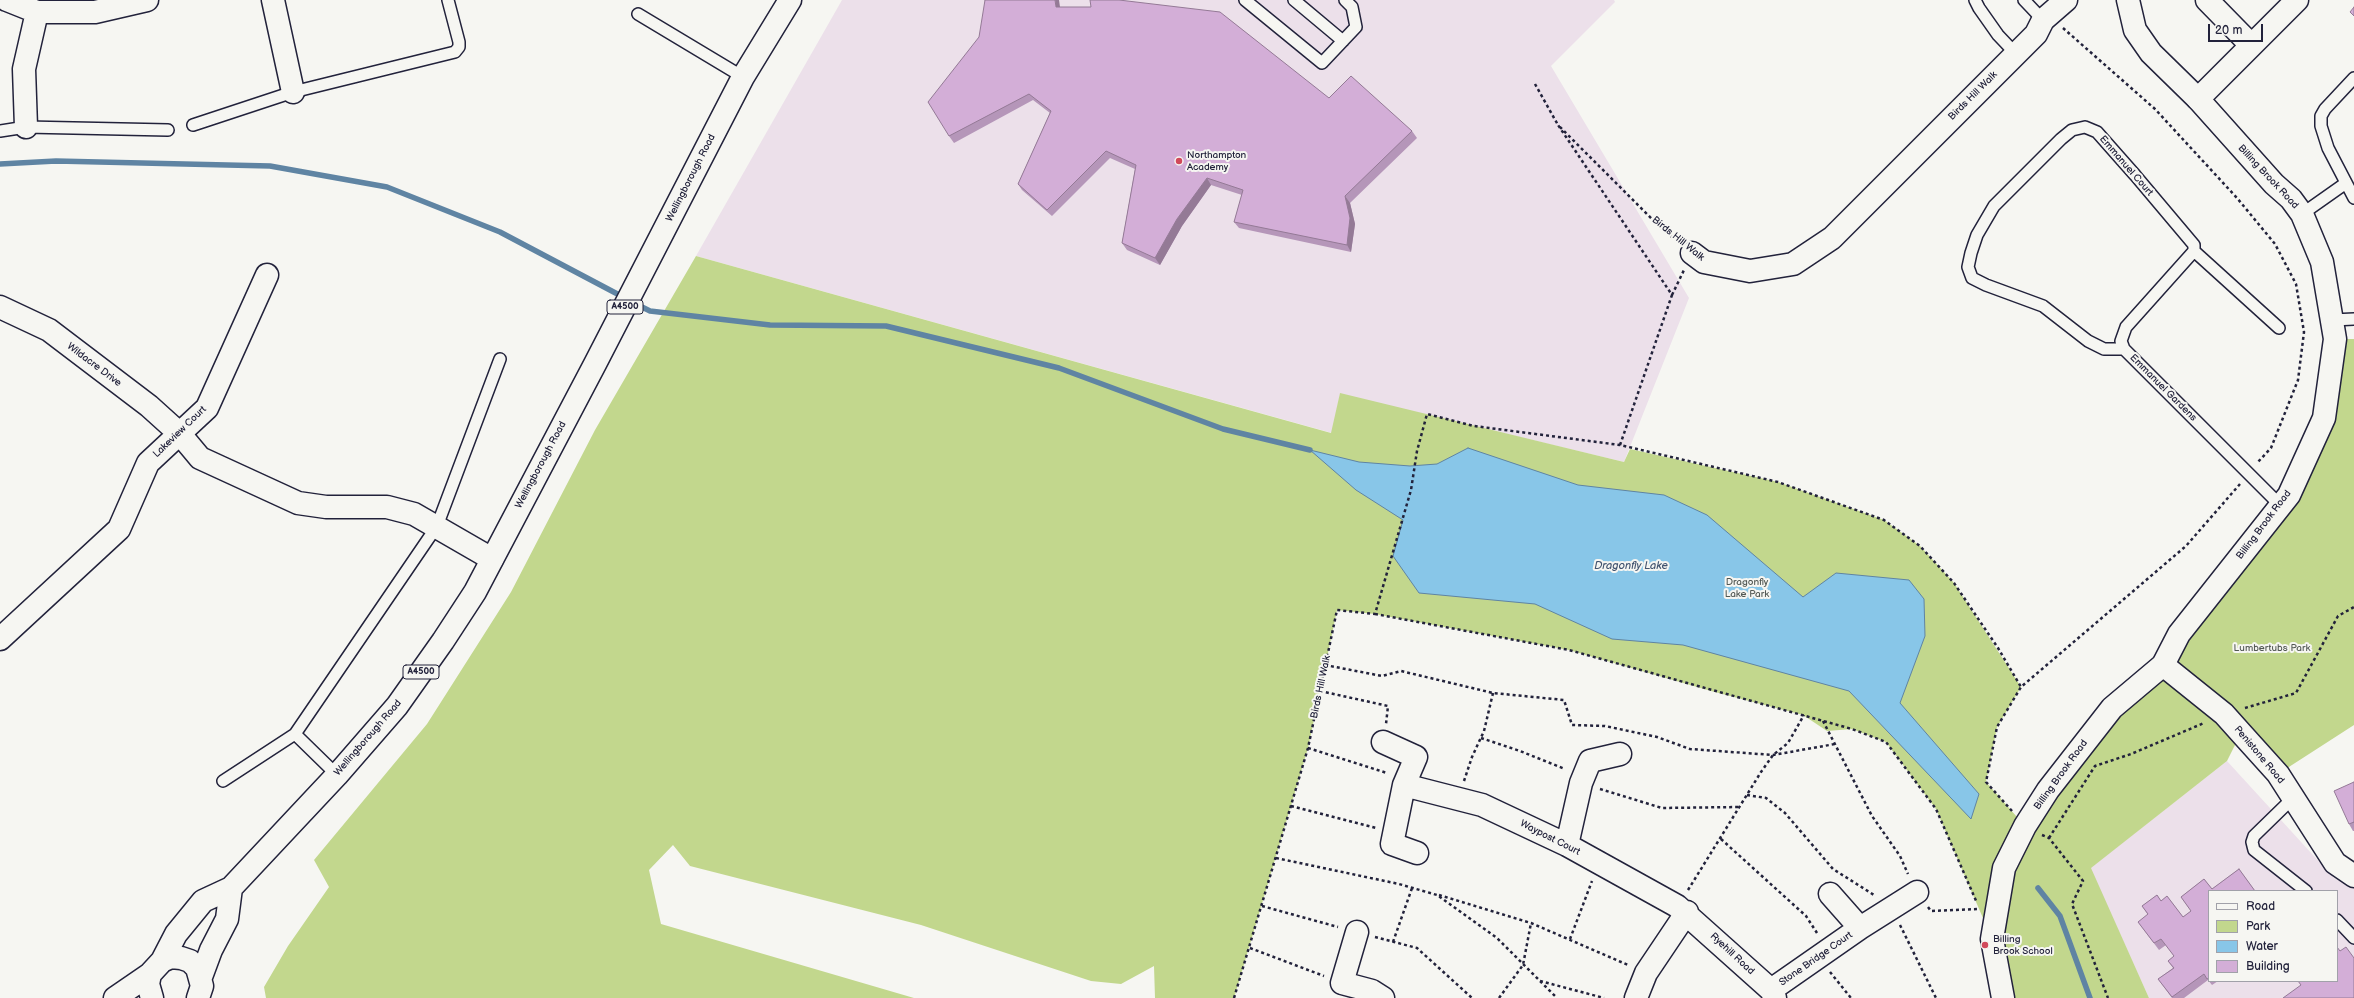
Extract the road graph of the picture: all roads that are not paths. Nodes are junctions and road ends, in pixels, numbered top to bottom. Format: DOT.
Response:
graph roads {
  1 [pos="7,0"];
  2 [pos="147,0"];
  3 [pos="273,0"];
  4 [pos="448,0"];
  5 [pos="790,0"];
  6 [pos="1245,0"];
  7 [pos="1294,0"];
  8 [pos="1345,0"];
  9 [pos="1975,0"];
  10 [pos="2024,0"];
  11 [pos="2066,0"];
  12 [pos="2128,0"];
  13 [pos="2207,0"];
  14 [pos="2297,0"];
  15 [pos="94,6"];
  16 [pos="37,12"];
  17 [pos="638,14"];
  18 [pos="2045,17"];
  19 [pos="1343,41"];
  20 [pos="2251,45"];
  21 [pos="2016,54"];
  22 [pos="744,77"];
  23 [pos="2354,78"];
  24 [pos="293,92"];
  25 [pos="2198,99"];
  26 [pos="193,125"];
  27 [pos="26,128"];
  28 [pos="168,130"];
  29 [pos="0,131"];
  30 [pos="2346,183"];
  31 [pos="2354,198"];
  32 [pos="2302,214"];
  33 [pos="2194,251"];
  34 [pos="1692,253"];
  35 [pos="1968,267"];
  36 [pos="267,275"];
  37 [pos="0,307"];
  38 [pos="2344,319"];
  39 [pos="2279,328"];
  40 [pos="2124,348"];
  41 [pos="500,359"];
  42 [pos="180,434"];
  43 [pos="2281,506"];
  44 [pos="437,526"];
  45 [pos="492,559"];
  46 [pos="0,639"];
  47 [pos="2163,665"];
  48 [pos="296,734"];
  49 [pos="1383,742"];
  50 [pos="1620,754"];
  51 [pos="337,775"];
  52 [pos="223,781"];
  53 [pos="1404,784"];
  54 [pos="2292,798"];
  55 [pos="1567,845"];
  56 [pos="1417,852"];
  57 [pos="2354,876"];
  58 [pos="231,888"];
  59 [pos="2305,890"];
  60 [pos="1916,892"];
  61 [pos="1830,894"];
  62 [pos="1682,909"];
  63 [pos="2338,921"];
  64 [pos="1860,928"];
  65 [pos="1357,932"];
  66 [pos="2354,938"];
  67 [pos="156,967"];
  68 [pos="201,990"];
  69 [pos="1773,994"];
  70 [pos="115,998"];
  71 [pos="152,998"];
  72 [pos="1382,998"];
  73 [pos="1636,998"];
  74 [pos="2003,998"];
  1 -- 16 [label="street"];
  2 -- 15 [label="street"];
  3 -- 24 [label="street"];
  4 -- 24 [label="lane"];
  5 -- 22 [label="street, Wellingborough Road / A4500"];
  6 -- 19 [label="lane"];
  7 -- 19 [label="lane"];
  8 -- 19 [label="lane"];
  9 -- 21 [label="lane"];
  10 -- 18 [label="lane"];
  11 -- 18 [label="street, Birds Hill Walk"];
  12 -- 25 [label="street, Billing Brook Road"];
  13 -- 20 [label="street"];
  14 -- 20 [label="street"];
  15 -- 16 [label="street"];
  16 -- 27 [label="street"];
  17 -- 22 [label="lane"];
  18 -- 21 [label="street, Birds Hill Walk"];
  20 -- 25 [label="street"];
  21 -- 34 [label="street, Birds Hill Walk"];
  22 -- 45 [label="street, Wellingborough Road / A4500"];
  23 -- 30 [label="lane"];
  24 -- 26 [label="lane"];
  25 -- 32 [label="street, Billing Brook Road"];
  27 -- 28 [label="lane"];
  27 -- 29 [label="lane"];
  30 -- 31 [label="lane"];
  30 -- 32 [label="lane"];
  32 -- 38 [label="street, Billing Brook Road"];
  33 -- 35 [label="lane, Emmanuel Court"];
  33 -- 39 [label="lane, Emmanuel Court"];
  33 -- 40 [label="lane"];
  35 -- 40 [label="lane, Emmanuel Gardens"];
  36 -- 42 [label="street, Lakeview Court"];
  37 -- 42 [label="street, Wildacre Drive"];
  38 -- 43 [label="street, Billing Brook Road"];
  40 -- 43 [label="lane, Emmanuel Gardens"];
  41 -- 44 [label="lane"];
  42 -- 44 [label="street, Wildacre Drive"];
  42 -- 46 [label="street, Lakeview Court"];
  43 -- 47 [label="street, Billing Brook Road"];
  44 -- 45 [label="street"];
  44 -- 48 [label="lane"];
  45 -- 51 [label="street, Wellingborough Road / A4500"];
  47 -- 54 [label="street, Penistone Road"];
  47 -- 74 [label="street, Billing Brook Road"];
  48 -- 51 [label="lane"];
  48 -- 52 [label="lane"];
  49 -- 53 [label="street"];
  50 -- 55 [label="street"];
  51 -- 58 [label="street, Wellingborough Road / A4500"];
  53 -- 55 [label="street, Waypost Court"];
  53 -- 56 [label="street"];
  54 -- 57 [label="street, Penistone Road"];
  54 -- 59 [label="lane"];
  55 -- 62 [label="street, Waypost Court"];
  58 -- 67 [label="street, Wellingborough Road"];
  58 -- 68 [label="street"];
  60 -- 64 [label="street, Stone Bridge Court"];
  61 -- 64 [label="street, Stone Bridge Court"];
  62 -- 69 [label="street, Ryehill Road"];
  62 -- 73 [label="street"];
  63 -- 66 [label="lane"];
  64 -- 69 [label="street, Stone Bridge Court"];
  65 -- 72 [label="street"];
  67 -- 68 [label="street"];
  67 -- 70 [label="street, Wellingborough Road"];
  67 -- 71 [label="street"];
}
